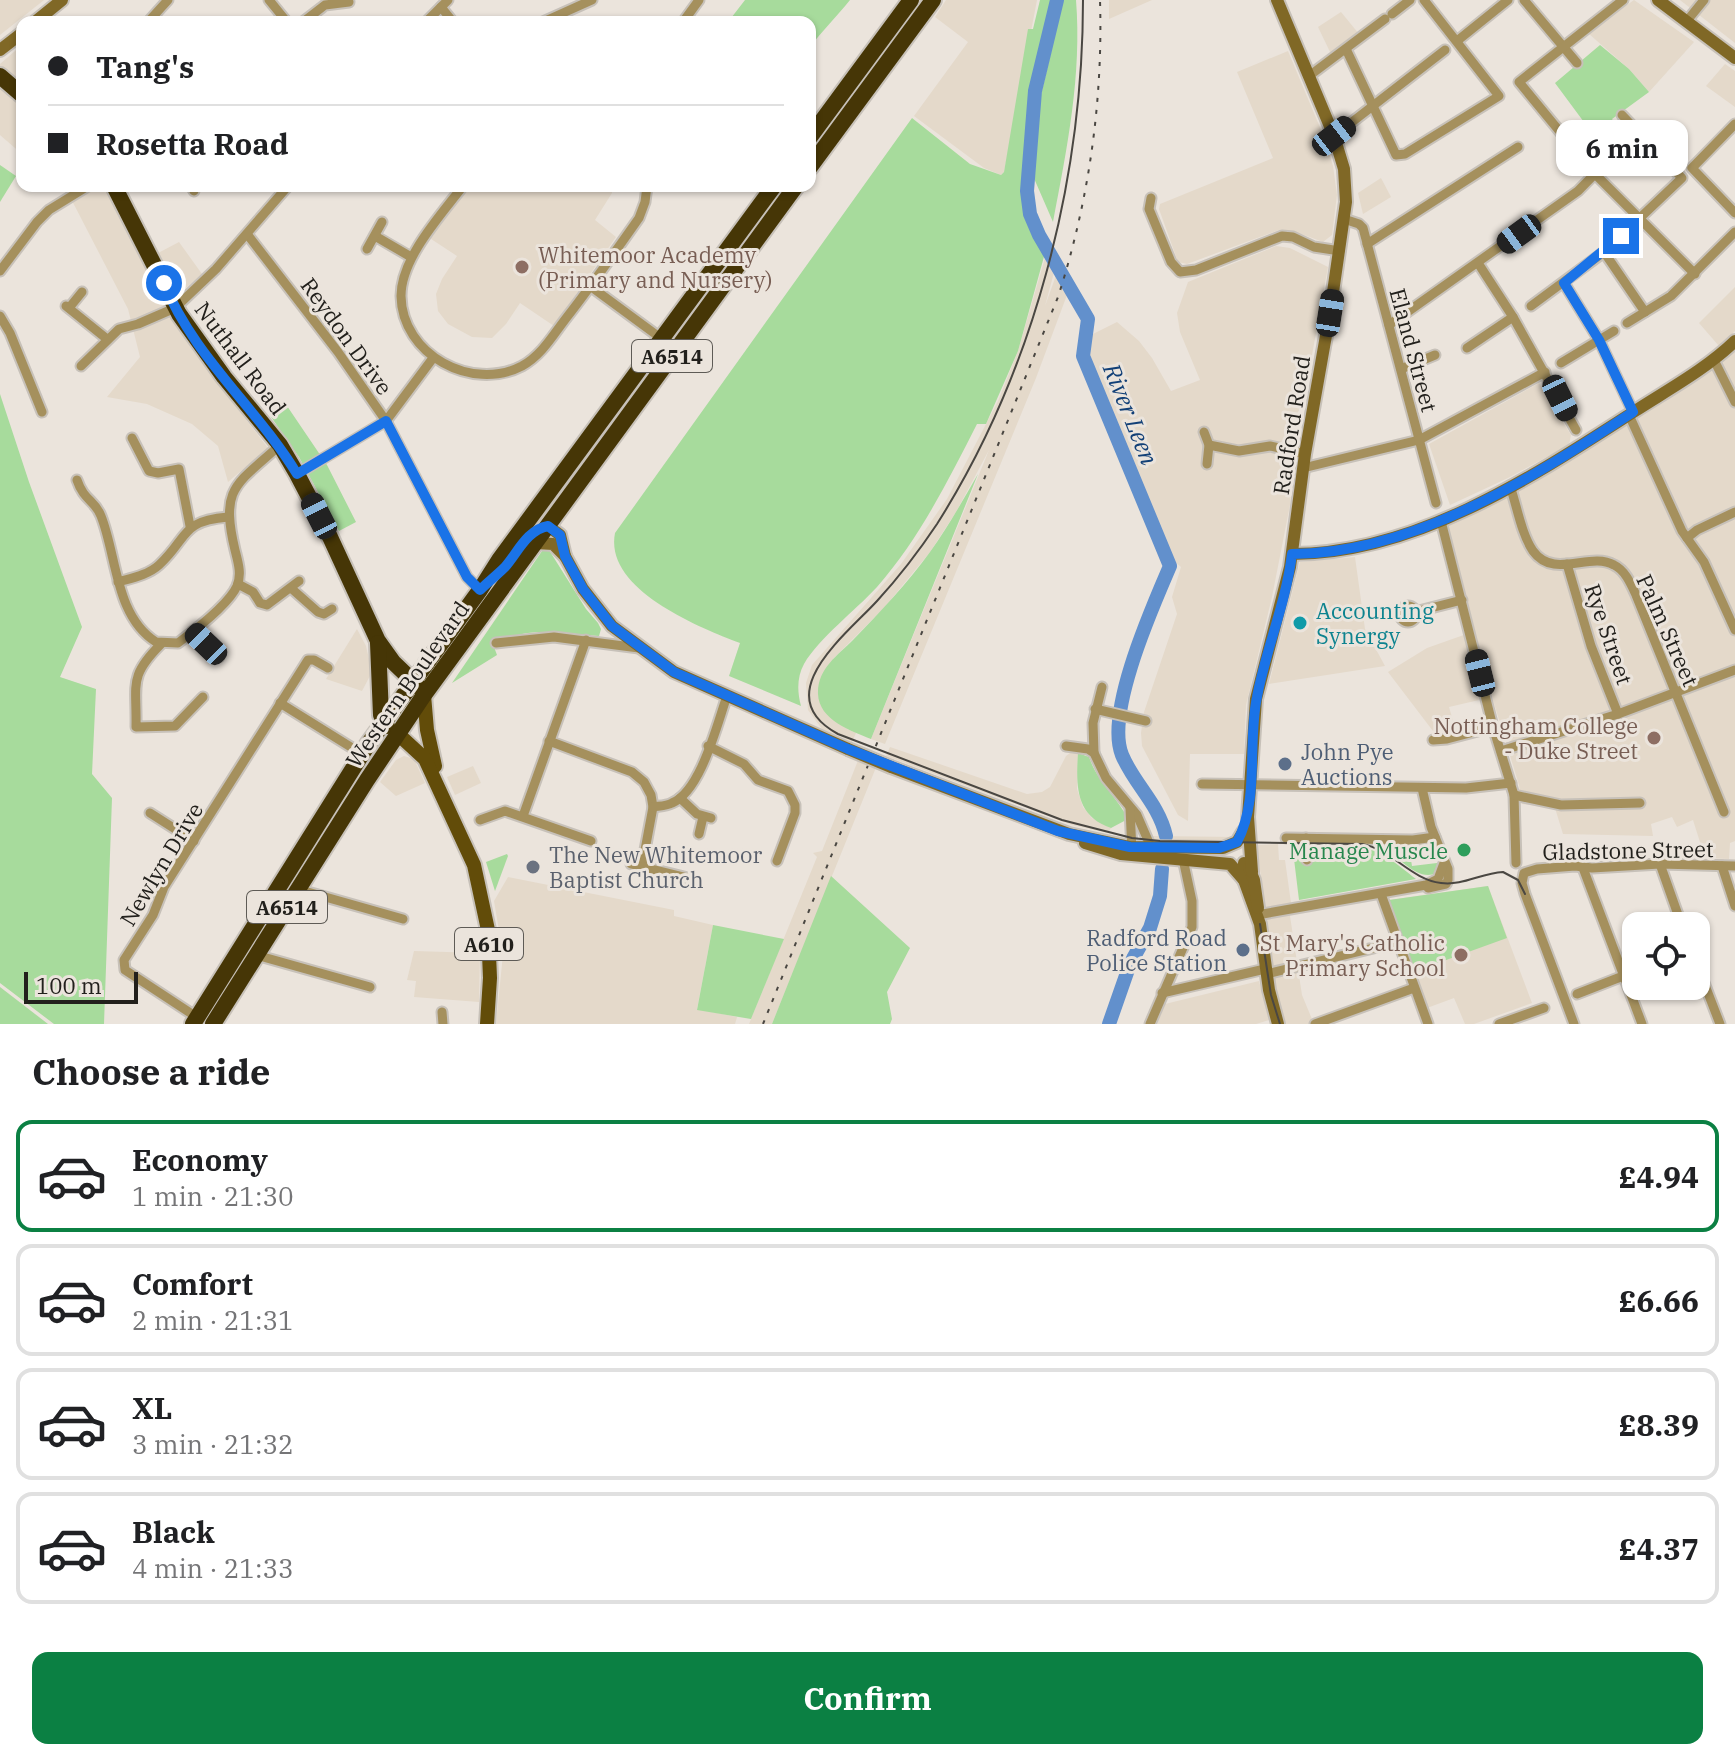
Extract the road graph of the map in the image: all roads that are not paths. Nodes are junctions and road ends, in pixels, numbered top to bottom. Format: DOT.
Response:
graph roads {
  1 [pos="62,0"];
  2 [pos="168,0"];
  3 [pos="269,0"];
  4 [pos="592,0"];
  5 [pos="911,0"];
  6 [pos="933,0"];
  7 [pos="1277,0"];
  8 [pos="1410,0"];
  9 [pos="1424,0"];
  10 [pos="1508,0"];
  11 [pos="1524,0"];
  12 [pos="1623,0"];
  13 [pos="1658,0"];
  14 [pos="1704,0"];
  15 [pos="342,1"];
  16 [pos="42,16"];
  17 [pos="153,16"];
  18 [pos="282,16"];
  19 [pos="309,16"];
  20 [pos="556,16"];
  21 [pos="1686,22"];
  22 [pos="16,38"];
  23 [pos="1457,41"];
  24 [pos="1563,47"];
  25 [pos="1346,49"];
  26 [pos="0,50"];
  27 [pos="1445,50"];
  28 [pos="1735,58"];
  29 [pos="1577,63"];
  30 [pos="0,76"];
  31 [pos="1309,76"];
  32 [pos="852,79"];
  33 [pos="16,90"];
  34 [pos="867,90"];
  35 [pos="1371,107"];
  36 [pos="1622,115"];
  37 [pos="1735,124"];
  38 [pos="816,129"];
  39 [pos="1637,131"];
  40 [pos="1334,136"];
  41 [pos="1518,147"];
  42 [pos="816,159"];
  43 [pos="1594,173"];
  44 [pos="78,192"];
  45 [pos="117,192"];
  46 [pos="283,192"];
  47 [pos="456,192"];
  48 [pos="646,192"];
  49 [pos="782,192"];
  50 [pos="782,192"];
  51 [pos="1151,198"];
  52 [pos="1735,213"];
  53 [pos="1344,219"];
  54 [pos="1638,220"];
  55 [pos="382,222"];
  56 [pos="1735,232"];
  57 [pos="247,234"];
  58 [pos="375,236"];
  59 [pos="1367,244"];
  60 [pos="367,249"];
  61 [pos="1340,251"];
  62 [pos="1604,252"];
  63 [pos="411,257"];
  64 [pos="1478,263"];
  65 [pos="0,271"];
  66 [pos="1695,274"];
  67 [pos="1564,283"];
  68 [pos="590,286"];
  69 [pos="82,292"];
  70 [pos="1531,306"];
  71 [pos="175,308"];
  72 [pos="1645,312"];
  73 [pos="0,316"];
  74 [pos="1513,317"];
  75 [pos="1627,323"];
  76 [pos="1389,325"];
  77 [pos="1614,331"];
  78 [pos="107,339"];
  79 [pos="662,339"];
  80 [pos="1599,340"];
  81 [pos="1735,341"];
  82 [pos="1467,348"];
  83 [pos="676,350"];
  84 [pos="1435,355"];
  85 [pos="433,358"];
  86 [pos="1714,360"];
  87 [pos="1561,363"];
  88 [pos="81,366"];
  89 [pos="36,367"];
  90 [pos="1401,369"];
  91 [pos="25,371"];
  92 [pos="1545,372"];
  93 [pos="1735,402"];
  94 [pos="42,412"];
  95 [pos="1631,413"];
  96 [pos="386,421"];
  97 [pos="1576,430"];
  98 [pos="1204,432"];
  99 [pos="132,438"];
  100 [pos="1419,440"];
  101 [pos="280,445"];
  102 [pos="1209,445"];
  103 [pos="1305,454"];
  104 [pos="177,457"];
  105 [pos="1207,464"];
  106 [pos="1303,468"];
  107 [pos="179,469"];
  108 [pos="297,474"];
  109 [pos="77,480"];
  110 [pos="1510,486"];
  111 [pos="1436,503"];
  112 [pos="1735,512"];
  113 [pos="228,517"];
  114 [pos="1441,521"];
  115 [pos="190,526"];
  116 [pos="548,526"];
  117 [pos="1687,538"];
  118 [pos="536,543"];
  119 [pos="1292,554"];
  120 [pos="565,556"];
  121 [pos="1567,564"];
  122 [pos="118,582"];
  123 [pos="238,584"];
  124 [pos="480,590"];
  125 [pos="1462,600"];
  126 [pos="332,609"];
  127 [pos="1415,612"];
  128 [pos="1735,630"];
  129 [pos="193,631"];
  130 [pos="586,640"];
  131 [pos="496,643"];
  132 [pos="161,644"];
  133 [pos="381,646"];
  134 [pos="639,648"];
  135 [pos="219,657"];
  136 [pos="431,658"];
  137 [pos="328,668"];
  138 [pos="1735,670"];
  139 [pos="414,680"];
  140 [pos="1102,687"];
  141 [pos="1676,692"];
  142 [pos="424,695"];
  143 [pos="727,696"];
  144 [pos="203,697"];
  145 [pos="280,703"];
  146 [pos="1095,709"];
  147 [pos="1618,714"];
  148 [pos="1146,721"];
  149 [pos="384,723"];
  150 [pos="1493,727"];
  151 [pos="398,734"];
  152 [pos="1433,740"];
  153 [pos="549,741"];
  154 [pos="708,746"];
  155 [pos="1066,746"];
  156 [pos="1501,751"];
  157 [pos="1094,753"];
  158 [pos="362,754"];
  159 [pos="425,759"];
  160 [pos="377,764"];
  161 [pos="1511,783"];
  162 [pos="1202,784"];
  163 [pos="1250,786"];
  164 [pos="1422,788"];
  165 [pos="1514,795"];
  166 [pos="680,798"];
  167 [pos="1640,803"];
  168 [pos="653,807"];
  169 [pos="1130,808"];
  170 [pos="1724,812"];
  171 [pos="150,813"];
  172 [pos="523,816"];
  173 [pos="1248,817"];
  174 [pos="480,820"];
  175 [pos="457,827"];
  176 [pos="1058,831"];
  177 [pos="1243,832"];
  178 [pos="699,834"];
  179 [pos="1435,837"];
  180 [pos="1286,838"];
  181 [pos="1306,838"];
  182 [pos="309,839"];
  183 [pos="194,841"];
  184 [pos="591,841"];
  185 [pos="327,843"];
  186 [pos="1132,847"];
  187 [pos="1150,851"];
  188 [pos="1183,859"];
  189 [pos="1307,860"];
  190 [pos="777,861"];
  191 [pos="1444,863"];
  192 [pos="1516,863"];
  193 [pos="631,864"];
  194 [pos="1660,864"];
  195 [pos="642,866"];
  196 [pos="1245,866"];
  197 [pos="1722,866"];
  198 [pos="1735,866"];
  199 [pos="1583,868"];
  200 [pos="688,879"];
  201 [pos="1413,888"];
  202 [pos="297,889"];
  203 [pos="1381,894"];
  204 [pos="1735,906"];
  205 [pos="1677,912"];
  206 [pos="1258,918"];
  207 [pos="403,919"];
  208 [pos="260,934"];
  209 [pos="1398,942"];
  210 [pos="256,955"];
  211 [pos="1266,972"];
  212 [pos="1622,973"];
  213 [pos="1622,976"];
  214 [pos="370,987"];
  215 [pos="1414,988"];
  216 [pos="1162,993"];
  217 [pos="1577,994"];
  218 [pos="1710,998"];
  219 [pos="1632,1000"];
  220 [pos="1544,1008"];
  221 [pos="442,1012"];
  222 [pos="201,1022"];
  223 [pos="1502,1023"];
  224 [pos="441,1024"];
  225 [pos="487,1024"];
  226 [pos="1150,1024"];
  227 [pos="1278,1024"];
  228 [pos="1315,1024"];
  229 [pos="1428,1024"];
  230 [pos="1574,1024"];
  231 [pos="1642,1024"];
  232 [pos="1720,1024"];
  1 -- 16 [label="street"];
  2 -- 17 [label="street"];
  3 -- 18 [label="street"];
  4 -- 20 [label="street"];
  5 -- 32 [label="highway"];
  6 -- 34 [label="highway"];
  7 -- 31 [label="street, Radford Road"];
  8 -- 25 [label="street"];
  9 -- 23 [label="street"];
  10 -- 23 [label="street"];
  11 -- 24 [label="street"];
  12 -- 24 [label="street"];
  13 -- 21 [label="street"];
  14 -- 21 [label="street"];
  15 -- 19 [label="street"];
  21 -- 28 [label="street"];
  22 -- 26 [label="street"];
  23 -- 35 [label="street"];
  24 -- 29 [label="street"];
  24 -- 43 [label="street"];
  25 -- 31 [label="street"];
  25 -- 35 [label="street"];
  27 -- 35 [label="street"];
  30 -- 33 [label="highway"];
  31 -- 40 [label="street, Radford Road"];
  32 -- 34 [label="highway"];
  32 -- 38 [label="highway"];
  34 -- 42 [label="highway"];
  35 -- 40 [label="street"];
  36 -- 39 [label="street"];
  37 -- 52 [label="street"];
  39 -- 43 [label="street"];
  39 -- 54 [label="street"];
  40 -- 53 [label="street, Radford Road"];
  41 -- 59 [label="street"];
  43 -- 54 [label="street"];
  43 -- 64 [label="street"];
  44 -- 65 [label="street"];
  45 -- 71 [label="highway, Nuthall Road / A610"];
  46 -- 57 [label="street"];
  47 -- 63 [label="street"];
  48 -- 68 [label="street"];
  49 -- 79 [label="highway, Western Boulevard / A6514"];
  50 -- 83 [label="highway, Western Boulevard / A6514"];
  51 -- 61 [label="street"];
  53 -- 59 [label="street, Eland Street"];
  53 -- 61 [label="street, Radford Road"];
  54 -- 62 [label="street"];
  54 -- 66 [label="street"];
  55 -- 58 [label="street"];
  56 -- 66 [label="street"];
  57 -- 71 [label="street"];
  57 -- 96 [label="street, Reydon Drive"];
  58 -- 60 [label="street"];
  58 -- 63 [label="street"];
  59 -- 76 [label="street, Eland Street"];
  61 -- 103 [label="street, Radford Road"];
  62 -- 67 [label="street"];
  62 -- 72 [label="street"];
  63 -- 85 [label="street"];
  64 -- 74 [label="street"];
  64 -- 76 [label="street"];
  66 -- 72 [label="street"];
  67 -- 70 [label="street"];
  67 -- 80 [label="street"];
  68 -- 79 [label="street"];
  68 -- 85 [label="street"];
  69 -- 78 [label="street"];
  71 -- 78 [label="street"];
  71 -- 101 [label="highway, Nuthall Road / A610"];
  72 -- 75 [label="street"];
  73 -- 91 [label="street"];
  74 -- 82 [label="street"];
  74 -- 92 [label="street"];
  76 -- 90 [label="street, Eland Street"];
  77 -- 80 [label="street"];
  78 -- 88 [label="street"];
  79 -- 83 [label="highway"];
  79 -- 124 [label="highway, Western Boulevard / A6514"];
  80 -- 87 [label="street"];
  80 -- 95 [label="street"];
  81 -- 86 [label="street"];
  83 -- 116 [label="highway, Western Boulevard / A6514"];
  84 -- 90 [label="street"];
  85 -- 96 [label="street"];
  86 -- 93 [label="street"];
  86 -- 95 [label="street"];
  89 -- 91 [label="street"];
  90 -- 100 [label="street, Eland Street"];
  91 -- 94 [label="street"];
  92 -- 97 [label="street"];
  92 -- 100 [label="street"];
  95 -- 110 [label="street"];
  95 -- 117 [label="street"];
  96 -- 108 [label="street"];
  96 -- 124 [label="street, Reydon Drive"];
  98 -- 102 [label="street"];
  99 -- 107 [label="street"];
  100 -- 106 [label="street"];
  100 -- 111 [label="street, Eland Street"];
  101 -- 108 [label="highway, Nuthall Road / A610"];
  101 -- 113 [label="street"];
  102 -- 103 [label="street"];
  102 -- 105 [label="street"];
  103 -- 106 [label="street, Radford Road"];
  104 -- 107 [label="street"];
  106 -- 119 [label="street, Radford Road"];
  107 -- 115 [label="street"];
  108 -- 133 [label="highway, Nuthall Road / A610"];
  109 -- 122 [label="street"];
  110 -- 114 [label="street"];
  110 -- 121 [label="street, Palm Street"];
  112 -- 117 [label="street"];
  113 -- 115 [label="street"];
  113 -- 123 [label="street"];
  114 -- 119 [label="street"];
  114 -- 125 [label="street"];
  115 -- 122 [label="street"];
  116 -- 118 [label="highway, Western Boulevard / A6514"];
  116 -- 120 [label="street"];
  116 -- 124 [label="highway"];
  117 -- 128 [label="street"];
  118 -- 120 [label="street"];
  118 -- 142 [label="highway, Western Boulevard / A6514"];
  119 -- 163 [label="street, Radford Road"];
  120 -- 134 [label="street"];
  121 -- 141 [label="street, Palm Street"];
  121 -- 147 [label="street, Rye Street"];
  122 -- 132 [label="street"];
  123 -- 126 [label="street"];
  123 -- 129 [label="street"];
  124 -- 136 [label="highway, Western Boulevard / A6514"];
  125 -- 127 [label="street"];
  125 -- 150 [label="street"];
  129 -- 132 [label="street"];
  129 -- 135 [label="street"];
  130 -- 131 [label="street"];
  130 -- 134 [label="street"];
  130 -- 153 [label="street"];
  132 -- 144 [label="street"];
  133 -- 136 [label="highway"];
  133 -- 139 [label="highway, Nuthall Road / A610"];
  133 -- 149 [label="highway, Nuthall Road / A610"];
  134 -- 143 [label="street"];
  136 -- 139 [label="highway, Western Boulevard / A6514"];
  137 -- 145 [label="street, Newlyn Drive"];
  138 -- 141 [label="street"];
  139 -- 142 [label="highway, Nuthall Road / A610"];
  139 -- 149 [label="highway, Western Boulevard / A6514"];
  140 -- 146 [label="street"];
  141 -- 147 [label="street"];
  141 -- 170 [label="street, Palm Street"];
  142 -- 151 [label="highway, Western Boulevard / A6514"];
  142 -- 175 [label="main road, Nuthall Road / A610"];
  143 -- 154 [label="street"];
  143 -- 176 [label="street, bridge"];
  145 -- 158 [label="street"];
  145 -- 183 [label="street, Newlyn Drive"];
  146 -- 148 [label="street"];
  146 -- 157 [label="street"];
  147 -- 156 [label="street"];
  149 -- 151 [label="highway, Nuthall Road / A610"];
  149 -- 158 [label="highway, Western Boulevard / A6514"];
  150 -- 152 [label="street"];
  150 -- 156 [label="street"];
  151 -- 159 [label="main road, Nuthall Road / A610"];
  151 -- 160 [label="highway, Western Boulevard / A6514"];
  153 -- 168 [label="street"];
  153 -- 172 [label="street"];
  154 -- 166 [label="street"];
  154 -- 190 [label="street"];
  155 -- 157 [label="street"];
  156 -- 161 [label="street"];
  157 -- 169 [label="street"];
  158 -- 182 [label="highway, Western Boulevard / A6514"];
  159 -- 160 [label="main road"];
  159 -- 175 [label="main road, Nuthall Road / A610"];
  160 -- 185 [label="highway, Western Boulevard / A6514"];
  161 -- 164 [label="street"];
  161 -- 165 [label="street"];
  162 -- 163 [label="street"];
  163 -- 164 [label="street"];
  163 -- 173 [label="street, Radford Road"];
  164 -- 179 [label="street"];
  165 -- 167 [label="street"];
  165 -- 192 [label="street"];
  166 -- 168 [label="street"];
  166 -- 178 [label="street"];
  168 -- 195 [label="street"];
  169 -- 186 [label="street"];
  169 -- 187 [label="street"];
  171 -- 183 [label="street"];
  172 -- 174 [label="street"];
  172 -- 184 [label="street"];
  173 -- 177 [label="street, Radford Road"];
  173 -- 196 [label="street, Radford Road"];
  175 -- 225 [label="main road, Nuthall Road / A610"];
  176 -- 186 [label="street"];
  176 -- 187 [label="street"];
  177 -- 187 [label="street"];
  177 -- 196 [label="street, Radford Road"];
  179 -- 181 [label="street"];
  179 -- 191 [label="street"];
  180 -- 181 [label="street"];
  181 -- 189 [label="street"];
  182 -- 185 [label="street"];
  182 -- 208 [label="highway, Western Boulevard / A6514"];
  183 -- 222 [label="street, Newlyn Drive"];
  185 -- 202 [label="highway, Western Boulevard / A6514"];
  186 -- 187 [label="street"];
  186 -- 196 [label="street"];
  187 -- 188 [label="street"];
  188 -- 196 [label="street"];
  188 -- 216 [label="street"];
  191 -- 201 [label="street"];
  191 -- 201 [label="street"];
  193 -- 195 [label="street"];
  194 -- 197 [label="street, Gladstone Street"];
  194 -- 199 [label="street, Gladstone Street"];
  194 -- 205 [label="street"];
  195 -- 200 [label="street"];
  196 -- 206 [label="street, Radford Road"];
  197 -- 198 [label="street, Gladstone Street"];
  197 -- 204 [label="street"];
  199 -- 212 [label="street"];
  199 -- 230 [label="street, Gladstone Street"];
  201 -- 203 [label="street"];
  202 -- 207 [label="street"];
  202 -- 208 [label="highway, Western Boulevard / A6514"];
  203 -- 206 [label="street"];
  203 -- 209 [label="street"];
  206 -- 211 [label="street, Radford Road"];
  208 -- 210 [label="highway, Western Boulevard / A6514"];
  208 -- 222 [label="highway, Western Boulevard / A6514"];
  209 -- 211 [label="street"];
  209 -- 215 [label="street"];
  210 -- 214 [label="street"];
  210 -- 222 [label="highway, Western Boulevard / A6514"];
  211 -- 216 [label="street"];
  211 -- 227 [label="street, Radford Road"];
  213 -- 217 [label="street"];
  215 -- 228 [label="street"];
  215 -- 229 [label="street"];
  216 -- 226 [label="street"];
  218 -- 232 [label="street"];
  219 -- 231 [label="street"];
  220 -- 223 [label="street"];
  221 -- 224 [label="street"];
}
